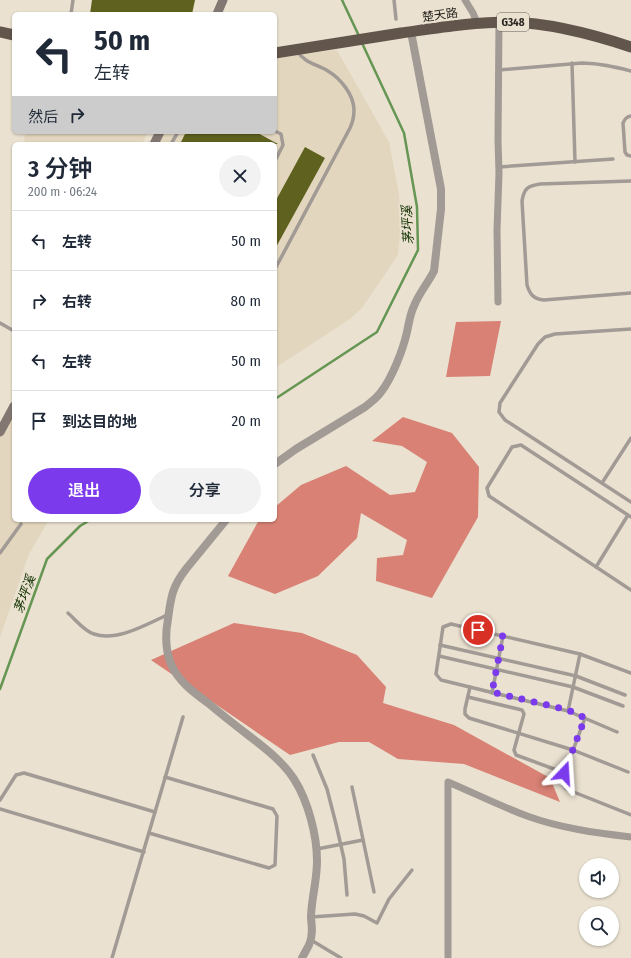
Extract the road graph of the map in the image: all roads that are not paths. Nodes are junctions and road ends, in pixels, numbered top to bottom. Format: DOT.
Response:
graph roads {
  1 [pos="73,0"];
  2 [pos="223,0"];
  3 [pos="394,0"];
  4 [pos="465,0"];
  5 [pos="71,12"];
  6 [pos="218,12"];
  7 [pos="396,19"];
  8 [pos="499,22"];
  9 [pos="477,23"];
  10 [pos="0,32"];
  11 [pos="411,32"];
  12 [pos="12,35"];
  13 [pos="631,47"];
  14 [pos="296,49"];
  15 [pos="277,52"];
  16 [pos="572,63"];
  17 [pos="499,70"];
  18 [pos="631,71"];
  19 [pos="631,116"];
  20 [pos="277,132"];
  21 [pos="631,156"];
  22 [pos="277,157"];
  23 [pos="613,159"];
  24 [pos="575,162"];
  25 [pos="499,167"];
  26 [pos="631,181"];
  27 [pos="277,265"];
  28 [pos="631,293"];
  29 [pos="498,302"];
  30 [pos="0,323"];
  31 [pos="631,329"];
  32 [pos="12,330"];
  33 [pos="12,410"];
  34 [pos="0,432"];
  35 [pos="631,438"];
  36 [pos="277,462"];
  37 [pos="602,483"];
  38 [pos="631,502"];
  39 [pos="630,516"];
  40 [pos="224,522"];
  41 [pos="21,524"];
  42 [pos="0,552"];
  43 [pos="596,567"];
  44 [pos="631,590"];
  45 [pos="68,613"];
  46 [pos="168,614"];
  47 [pos="503,636"];
  48 [pos="440,645"];
  49 [pos="580,654"];
  50 [pos="438,656"];
  51 [pos="499,658"];
  52 [pos="497,669"];
  53 [pos="631,673"];
  54 [pos="576,676"];
  55 [pos="470,687"];
  56 [pos="573,687"];
  57 [pos="492,692"];
  58 [pos="625,695"];
  59 [pos="468,696"];
  60 [pos="623,706"];
  61 [pos="568,710"];
  62 [pos="183,717"];
  63 [pos="585,718"];
  64 [pos="617,732"];
  65 [pos="519,734"];
  66 [pos="573,750"];
  67 [pos="313,755"];
  68 [pos="628,772"];
  69 [pos="564,773"];
  70 [pos="165,777"];
  71 [pos="352,787"];
  72 [pos="0,800"];
  73 [pos="0,809"];
  74 [pos="155,812"];
  75 [pos="631,815"];
  76 [pos="149,833"];
  77 [pos="631,837"];
  78 [pos="363,840"];
  79 [pos="340,844"];
  80 [pos="316,849"];
  81 [pos="144,852"];
  82 [pos="412,870"];
  83 [pos="374,892"];
  84 [pos="347,895"];
  85 [pos="311,917"];
  86 [pos="310,940"];
  87 [pos="112,958"];
  88 [pos="302,958"];
  89 [pos="341,958"];
  90 [pos="448,958"];
  1 -- 5 [label="lane"];
  2 -- 6 [label="main road"];
  3 -- 7 [label="lane"];
  4 -- 9 [label="street"];
  8 -- 9 [label="highway, 楚天路 / G348"];
  8 -- 13 [label="highway, 楚天路 / G348"];
  8 -- 17 [label="street"];
  9 -- 11 [label="highway, 楚天路 / G348"];
  10 -- 12 [label="highway"];
  11 -- 14 [label="highway, 楚天路 / G348"];
  11 -- 36 [label="street"];
  14 -- 15 [label="highway, 楚天路 / G348"];
  14 -- 27 [label="lane"];
  16 -- 17 [label="lane"];
  16 -- 18 [label="lane"];
  16 -- 24 [label="lane"];
  17 -- 25 [label="street"];
  19 -- 21 [label="lane"];
  20 -- 22 [label="lane"];
  23 -- 24 [label="lane"];
  24 -- 25 [label="lane"];
  25 -- 29 [label="street"];
  26 -- 28 [label="lane"];
  30 -- 32 [label="lane"];
  31 -- 37 [label="lane"];
  33 -- 34 [label="main road"];
  35 -- 37 [label="lane"];
  37 -- 38 [label="lane"];
  39 -- 43 [label="lane"];
  39 -- 43 [label="lane"];
  40 -- 46 [label="street"];
  41 -- 42 [label="lane"];
  43 -- 44 [label="lane"];
  45 -- 46 [label="lane"];
  46 -- 80 [label="street"];
  47 -- 48 [label="lane"];
  47 -- 49 [label="lane"];
  47 -- 51 [label="lane"];
  48 -- 50 [label="lane"];
  48 -- 51 [label="lane"];
  49 -- 53 [label="lane"];
  49 -- 54 [label="lane"];
  50 -- 52 [label="lane"];
  50 -- 55 [label="lane"];
  51 -- 52 [label="lane"];
  51 -- 54 [label="lane"];
  52 -- 56 [label="lane"];
  52 -- 57 [label="lane"];
  54 -- 56 [label="lane"];
  54 -- 58 [label="lane"];
  55 -- 57 [label="lane"];
  55 -- 59 [label="lane"];
  56 -- 60 [label="lane"];
  56 -- 61 [label="lane"];
  57 -- 61 [label="lane"];
  59 -- 65 [label="lane"];
  59 -- 65 [label="lane"];
  61 -- 63 [label="lane"];
  62 -- 70 [label="lane"];
  63 -- 64 [label="lane"];
  63 -- 66 [label="lane"];
  65 -- 66 [label="lane"];
  65 -- 69 [label="lane"];
  66 -- 68 [label="lane"];
  66 -- 69 [label="lane"];
  67 -- 79 [label="lane"];
  69 -- 75 [label="lane"];
  70 -- 74 [label="lane"];
  70 -- 76 [label="lane"];
  71 -- 78 [label="lane"];
  72 -- 74 [label="lane"];
  73 -- 81 [label="lane"];
  74 -- 76 [label="lane"];
  76 -- 81 [label="lane"];
  77 -- 90 [label="street"];
  78 -- 79 [label="lane"];
  78 -- 83 [label="lane"];
  79 -- 80 [label="lane"];
  79 -- 84 [label="lane"];
  80 -- 85 [label="street"];
  81 -- 87 [label="lane"];
  82 -- 85 [label="lane"];
  85 -- 86 [label="street"];
  86 -- 88 [label="street"];
  86 -- 89 [label="lane"];
}
